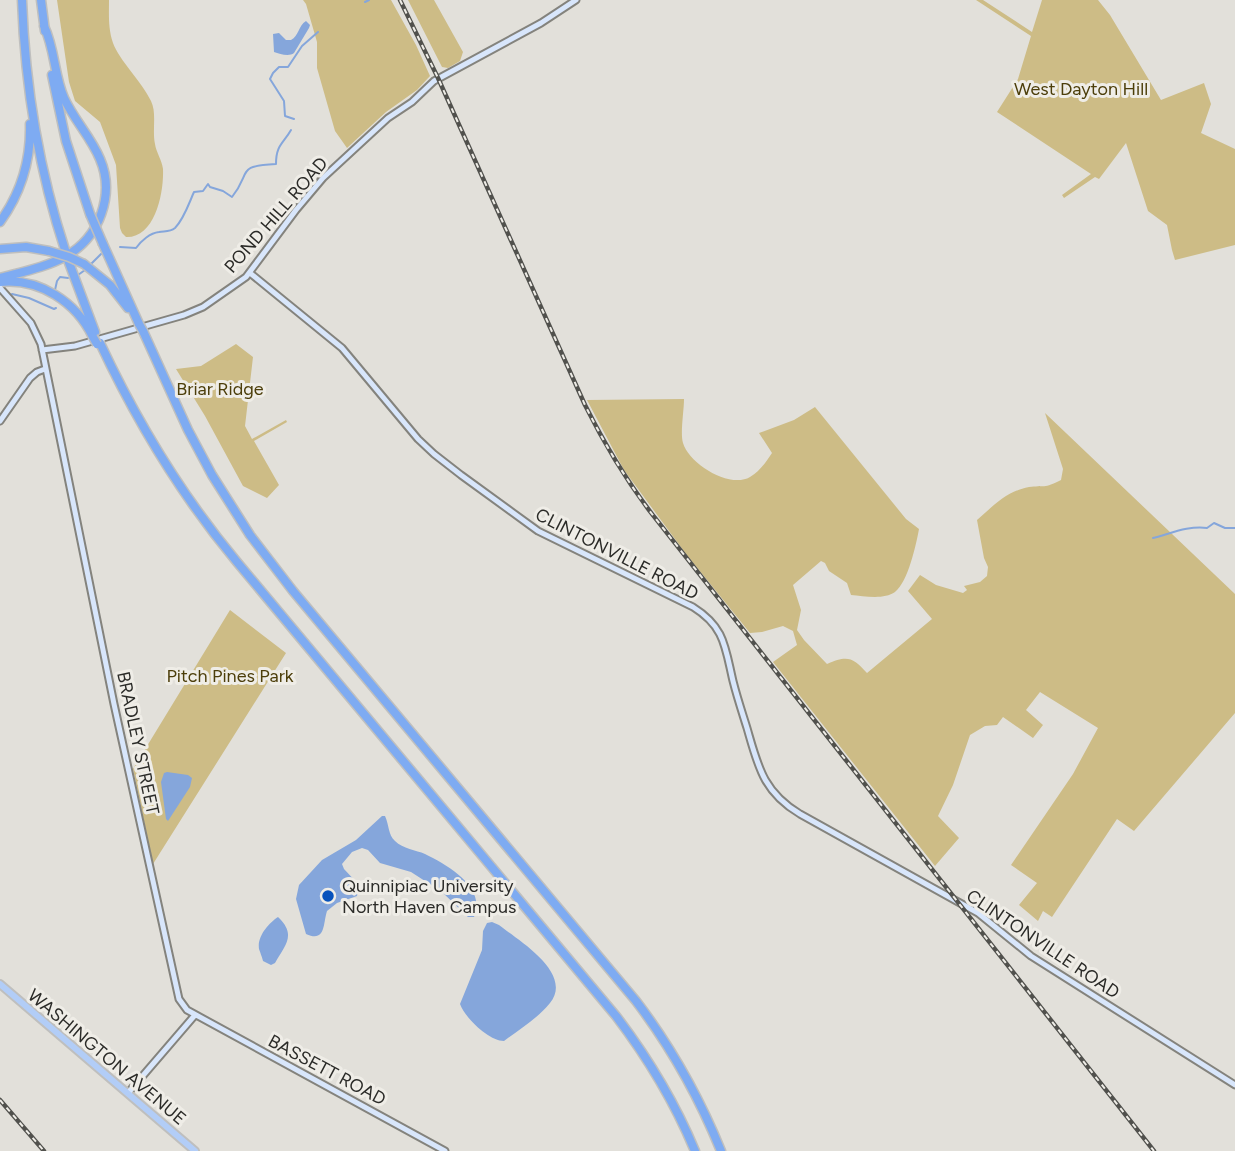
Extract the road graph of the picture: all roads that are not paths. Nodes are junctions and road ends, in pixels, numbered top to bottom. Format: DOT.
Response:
graph roads {
  1 [pos="22,0"];
  2 [pos="41,0"];
  3 [pos="576,0"];
  4 [pos="44,26"];
  5 [pos="33,114"];
  6 [pos="0,222"];
  7 [pos="0,249"];
  8 [pos="250,273"];
  9 [pos="0,283"];
  10 [pos="140,325"];
  11 [pos="97,340"];
  12 [pos="42,350"];
  13 [pos="45,369"];
  14 [pos="0,421"];
  15 [pos="0,984"];
  16 [pos="195,1015"];
  17 [pos="1235,1085"];
  18 [pos="128,1093"];
  19 [pos="195,1151"];
  20 [pos="445,1151"];
  21 [pos="695,1151"];
  22 [pos="721,1151"];
  1 -- 5 [label="highway"];
  2 -- 4 [label="highway"];
  3 -- 8 [label="street, POND HILL ROAD"];
  4 -- 9 [label="highway"];
  4 -- 10 [label="highway, bridge"];
  5 -- 6 [label="highway"];
  5 -- 11 [label="highway"];
  7 -- 10 [label="highway, bridge"];
  8 -- 12 [label="street, POND HILL ROAD"];
  8 -- 17 [label="street, CLINTONVILLE ROAD"];
  9 -- 11 [label="highway"];
  9 -- 12 [label="street"];
  10 -- 22 [label="highway"];
  11 -- 21 [label="highway"];
  12 -- 13 [label="street"];
  13 -- 14 [label="street"];
  13 -- 16 [label="street, BRADLEY STREET"];
  15 -- 18 [label="main road, WASHINGTON AVENUE"];
  16 -- 18 [label="street"];
  16 -- 20 [label="street, BASSETT ROAD"];
  18 -- 19 [label="main road, WASHINGTON AVENUE"];
}
